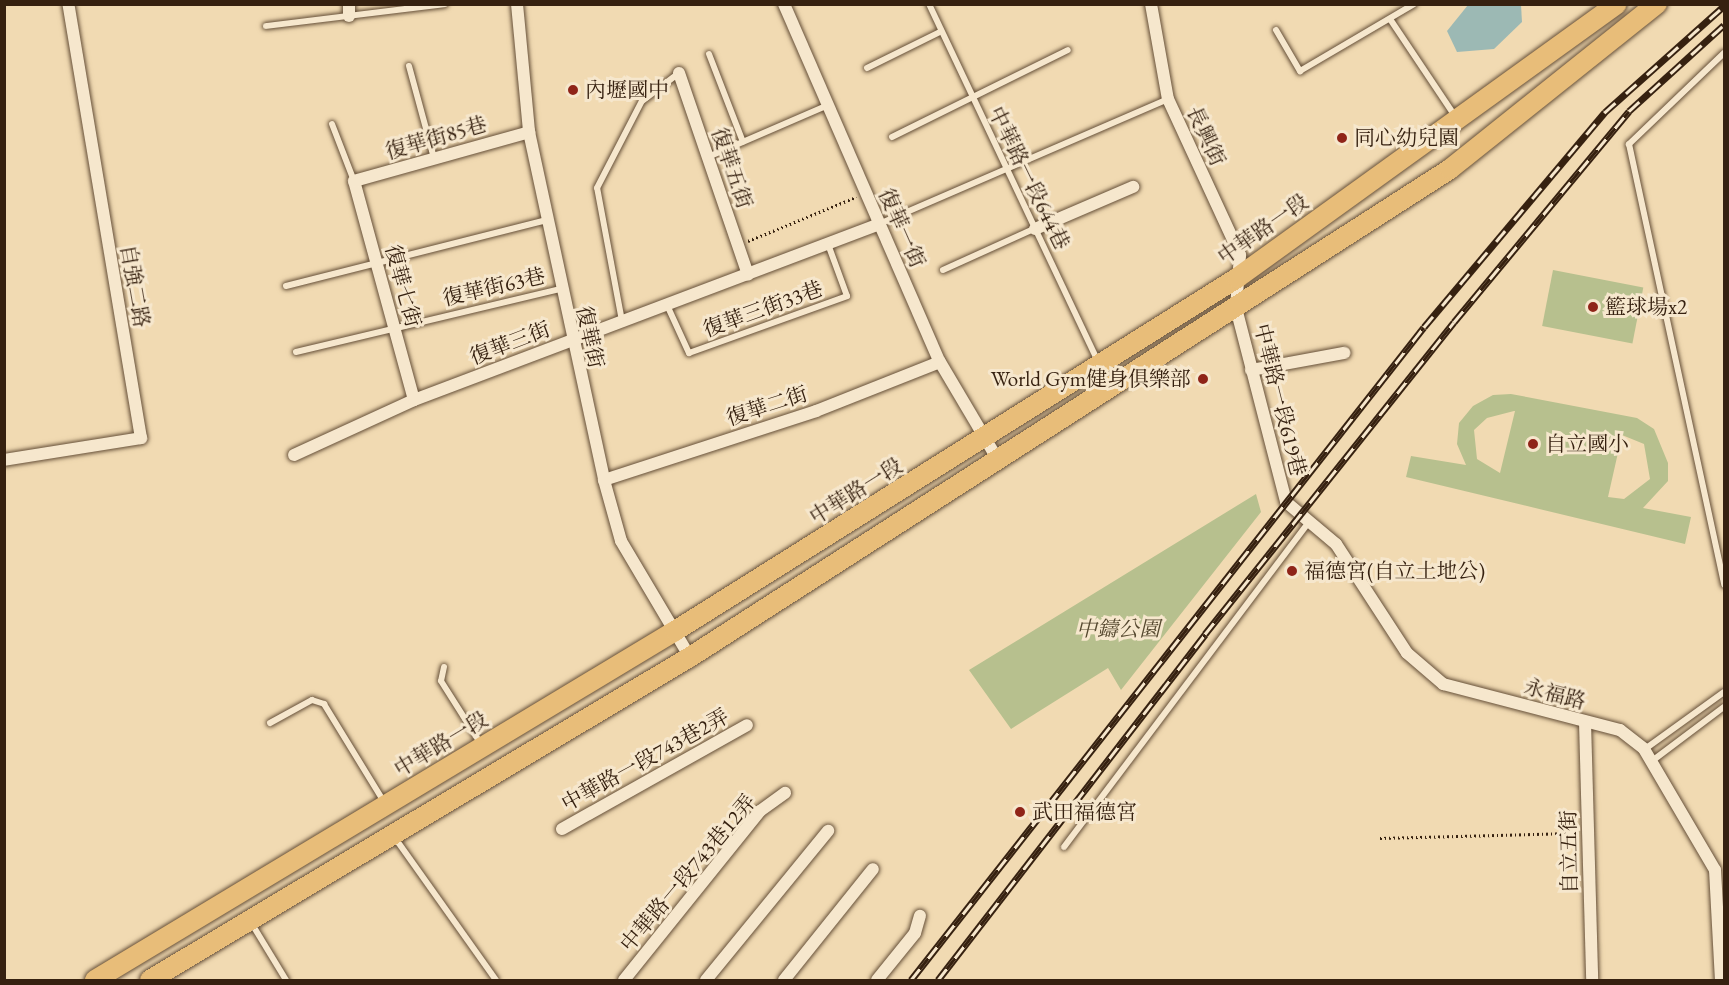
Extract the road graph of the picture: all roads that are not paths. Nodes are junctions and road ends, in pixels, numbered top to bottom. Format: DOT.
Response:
graph roads {
  1 [pos="68,4"];
  2 [pos="445,4"];
  3 [pos="517,4"];
  4 [pos="784,4"];
  5 [pos="929,4"];
  6 [pos="1150,4"];
  7 [pos="1414,4"];
  8 [pos="1617,4"];
  9 [pos="1657,5"];
  10 [pos="349,10"];
  11 [pos="1390,19"];
  12 [pos="266,26"];
  13 [pos="1276,30"];
  14 [pos="940,32"];
  15 [pos="1068,50"];
  16 [pos="1725,53"];
  17 [pos="709,54"];
  18 [pos="409,66"];
  19 [pos="867,68"];
  20 [pos="679,73"];
  21 [pos="973,99"];
  22 [pos="1168,99"];
  23 [pos="828,105"];
  24 [pos="1457,120"];
  25 [pos="332,124"];
  26 [pos="529,132"];
  27 [pos="892,137"];
  28 [pos="743,142"];
  29 [pos="708,158"];
  30 [pos="434,159"];
  31 [pos="1005,166"];
  32 [pos="354,181"];
  33 [pos="1133,187"];
  34 [pos="546,220"];
  35 [pos="879,224"];
  36 [pos="1035,229"];
  37 [pos="828,244"];
  38 [pos="376,263"];
  39 [pos="943,270"];
  40 [pos="748,275"];
  41 [pos="1237,278"];
  42 [pos="286,286"];
  43 [pos="560,289"];
  44 [pos="668,305"];
  45 [pos="1236,308"];
  46 [pos="622,321"];
  47 [pos="394,327"];
  48 [pos="570,340"];
  49 [pos="296,352"];
  50 [pos="1344,353"];
  51 [pos="940,362"];
  52 [pos="1100,365"];
  53 [pos="1251,370"];
  54 [pos="414,400"];
  55 [pos="984,439"];
  56 [pos="294,455"];
  57 [pos="4,460"];
  58 [pos="998,460"];
  59 [pos="604,480"];
  60 [pos="1287,502"];
  61 [pos="1308,523"];
  62 [pos="1725,585"];
  63 [pos="675,631"];
  64 [pos="690,657"];
  65 [pos="444,667"];
  66 [pos="1725,692"];
  67 [pos="1725,707"];
  68 [pos="1586,722"];
  69 [pos="270,723"];
  70 [pos="747,725"];
  71 [pos="483,747"];
  72 [pos="1644,750"];
  73 [pos="1651,761"];
  74 [pos="785,793"];
  75 [pos="386,805"];
  76 [pos="562,829"];
  77 [pos="828,831"];
  78 [pos="392,835"];
  79 [pos="1064,847"];
  80 [pos="873,869"];
  81 [pos="920,916"];
  82 [pos="250,921"];
  83 [pos="95,981"];
  84 [pos="150,981"];
  85 [pos="286,981"];
  86 [pos="496,981"];
  87 [pos="624,981"];
  88 [pos="706,981"];
  89 [pos="784,981"];
  90 [pos="877,981"];
  91 [pos="1592,981"];
  92 [pos="1720,981"];
  1 -- 57 [label="street, 自強二路"];
  2 -- 10 [label="lane"];
  3 -- 26 [label="street, 復華街"];
  4 -- 23 [label="street, 復華一街"];
  5 -- 14 [label="lane, 中華路一段644巷"];
  6 -- 22 [label="street, 長興街"];
  7 -- 11 [label="lane"];
  8 -- 24 [label="main road, 中華路一段"];
  9 -- 45 [label="main road"];
  10 -- 12 [label="lane"];
  11 -- 13 [label="lane"];
  11 -- 24 [label="lane"];
  14 -- 19 [label="lane"];
  14 -- 21 [label="lane, 中華路一段644巷"];
  15 -- 21 [label="lane"];
  16 -- 62 [label="lane"];
  17 -- 28 [label="lane"];
  18 -- 30 [label="lane"];
  20 -- 29 [label="street, 復華五街"];
  20 -- 46 [label="lane"];
  21 -- 27 [label="lane"];
  21 -- 31 [label="lane, 中華路一段644巷"];
  22 -- 31 [label="lane"];
  22 -- 41 [label="street, 長興街"];
  23 -- 28 [label="lane"];
  23 -- 35 [label="street, 復華一街"];
  24 -- 41 [label="main road, 中華路一段"];
  25 -- 32 [label="lane"];
  26 -- 30 [label="street, 復華街85巷"];
  26 -- 34 [label="street, 復華街"];
  28 -- 29 [label="lane"];
  29 -- 40 [label="street, 復華五街"];
  30 -- 32 [label="street, 復華街85巷"];
  31 -- 35 [label="lane"];
  31 -- 36 [label="lane, 中華路一段644巷"];
  32 -- 38 [label="street, 復華七街"];
  33 -- 36 [label="street"];
  34 -- 38 [label="lane"];
  34 -- 43 [label="street, 復華街"];
  35 -- 37 [label="street, 復華三街"];
  35 -- 51 [label="street, 復華一街"];
  36 -- 39 [label="lane"];
  36 -- 52 [label="lane, 中華路一段644巷"];
  37 -- 40 [label="street, 復華三街"];
  37 -- 44 [label="lane, 復華三街33巷"];
  38 -- 42 [label="lane"];
  38 -- 47 [label="street, 復華七街"];
  40 -- 44 [label="street, 復華三街"];
  41 -- 45 [label="street, 長興街"];
  41 -- 52 [label="main road, 中華路一段"];
  43 -- 47 [label="lane, 復華街63巷"];
  43 -- 48 [label="street, 復華街"];
  44 -- 46 [label="street, 復華三街"];
  45 -- 53 [label="street, 中華路一段619巷"];
  45 -- 58 [label="main road"];
  46 -- 48 [label="street, 復華三街"];
  47 -- 49 [label="lane, 復華街63巷"];
  47 -- 54 [label="street, 復華七街"];
  48 -- 54 [label="street, 復華三街"];
  48 -- 59 [label="street, 復華街"];
  50 -- 53 [label="street"];
  51 -- 55 [label="street, 復華一街"];
  51 -- 59 [label="street, 復華二街"];
  52 -- 55 [label="main road, 中華路一段"];
  53 -- 60 [label="street, 中華路一段619巷"];
  54 -- 56 [label="street, 復華三街"];
  55 -- 58 [label="street, 復華一街"];
  55 -- 63 [label="main road, 中華路一段"];
  58 -- 64 [label="main road"];
  59 -- 63 [label="street, 復華街"];
  60 -- 61 [label="street, 永福路"];
  61 -- 68 [label="street, 永福路"];
  61 -- 79 [label="lane"];
  63 -- 64 [label="street, 復華街"];
  63 -- 71 [label="main road, 中華路一段"];
  64 -- 78 [label="main road"];
  65 -- 71 [label="lane"];
  66 -- 72 [label="lane"];
  67 -- 73 [label="lane"];
  68 -- 72 [label="street, 永福路"];
  68 -- 91 [label="street, 自立五街"];
  69 -- 75 [label="lane"];
  70 -- 76 [label="street, 中華路一段743巷2弄"];
  71 -- 75 [label="main road, 中華路一段"];
  72 -- 73 [label="street, 永福路"];
  73 -- 92 [label="street, 永福路"];
  74 -- 87 [label="street, 中華路一段743巷12弄"];
  75 -- 83 [label="main road, 中華路一段"];
  77 -- 88 [label="street"];
  78 -- 82 [label="main road"];
  78 -- 86 [label="lane"];
  80 -- 89 [label="street"];
  81 -- 90 [label="street"];
  82 -- 84 [label="main road"];
  82 -- 85 [label="lane"];
}
